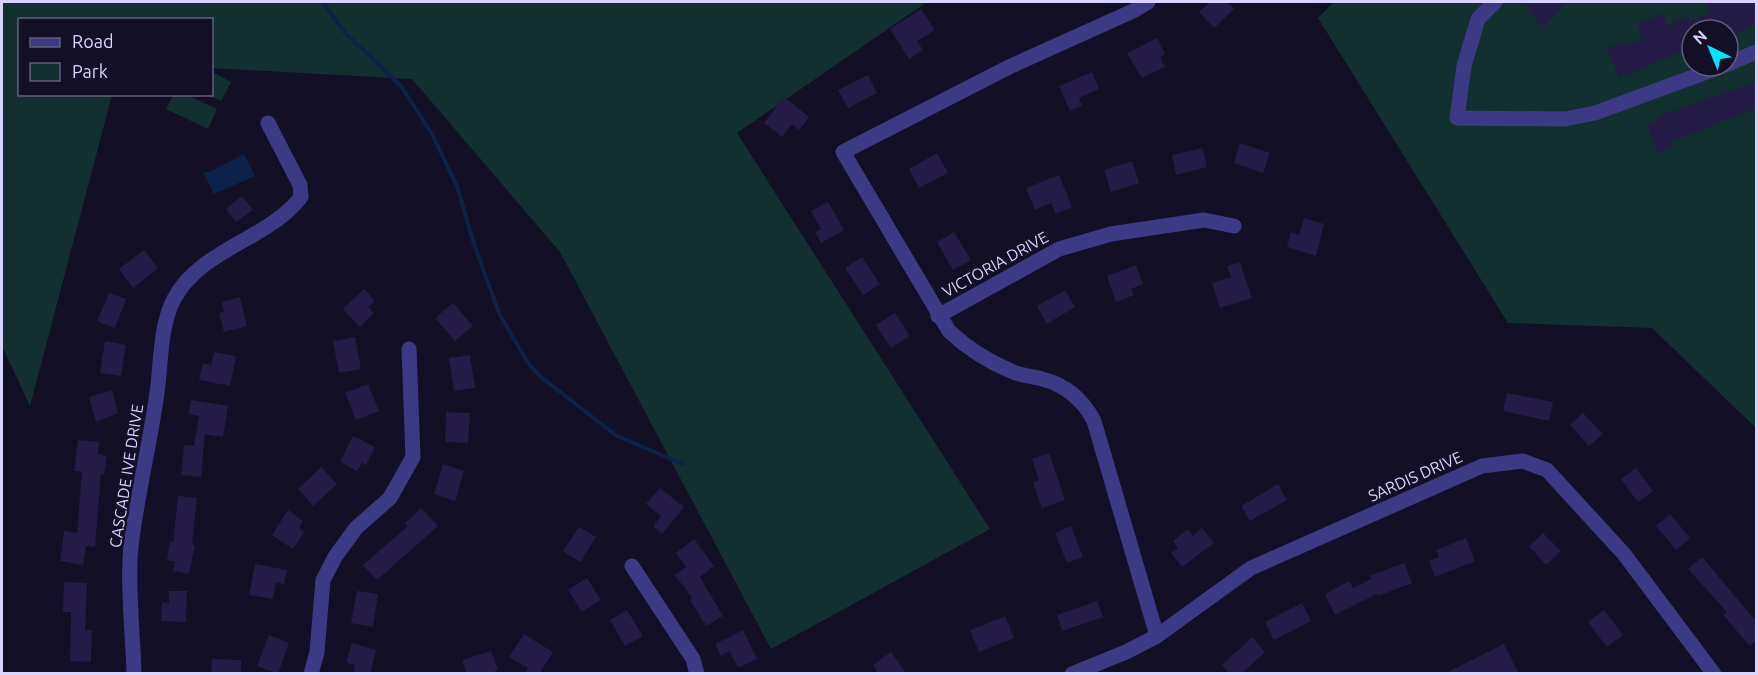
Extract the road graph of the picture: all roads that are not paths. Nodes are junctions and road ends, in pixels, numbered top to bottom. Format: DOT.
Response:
graph roads {
  1 [pos="1148,2"];
  2 [pos="1495,2"];
  3 [pos="1756,52"];
  4 [pos="1740,59"];
  5 [pos="1690,78"];
  6 [pos="268,123"];
  7 [pos="1234,225"];
  8 [pos="938,316"];
  9 [pos="409,349"];
  10 [pos="632,566"];
  11 [pos="1157,636"];
  12 [pos="134,674"];
  13 [pos="311,674"];
  14 [pos="697,674"];
  15 [pos="1072,674"];
  16 [pos="1714,674"];
  1 -- 8 [label="street"];
  2 -- 5 [label="street"];
  3 -- 4 [label="street"];
  6 -- 12 [label="street, CASCADE IVE DRIVE"];
  7 -- 8 [label="street, VICTORIA DRIVE"];
  8 -- 11 [label="street, VICTORIA DRIVE"];
  9 -- 13 [label="street"];
  10 -- 14 [label="street"];
  11 -- 15 [label="street, SARDIS DRIVE"];
  11 -- 16 [label="street, SARDIS DRIVE"];
}
